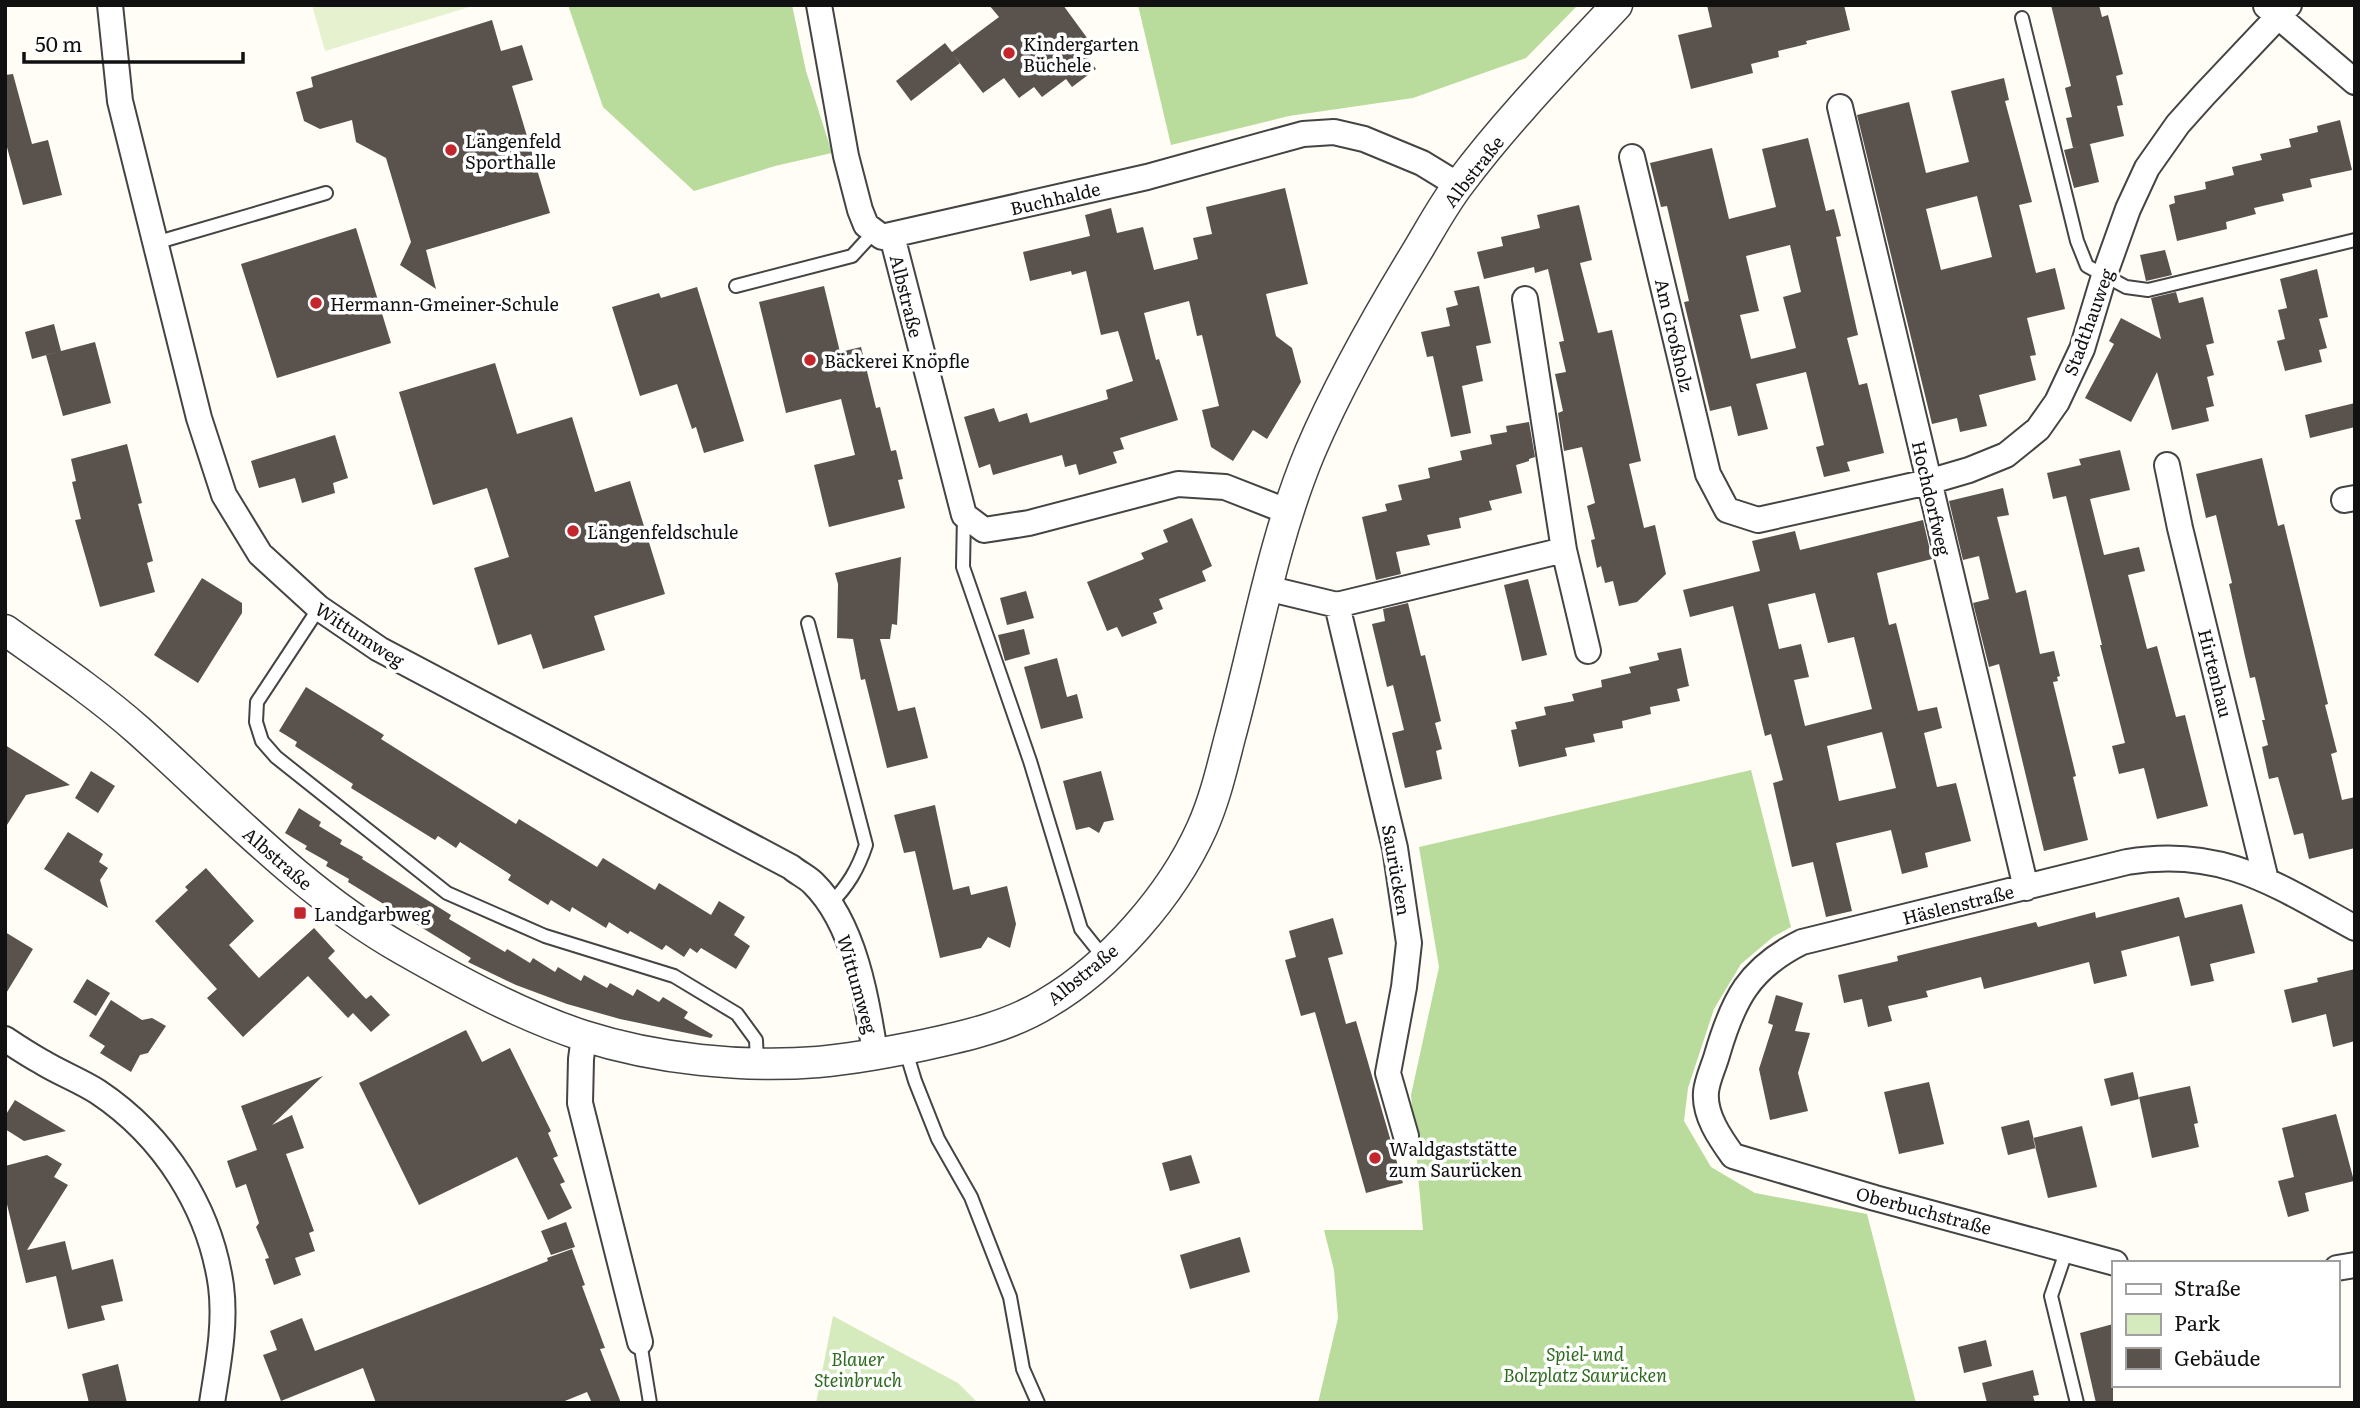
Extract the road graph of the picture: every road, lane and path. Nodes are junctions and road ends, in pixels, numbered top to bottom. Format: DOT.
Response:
graph roads {
  1 [pos="110,5"];
  2 [pos="819,5"];
  3 [pos="1617,5"];
  4 [pos="2277,9"];
  5 [pos="2022,18"];
  6 [pos="2355,82"];
  7 [pos="1840,107"];
  8 [pos="1632,157"];
  9 [pos="1458,185"];
  10 [pos="326,193"];
  11 [pos="883,234"];
  12 [pos="2355,240"];
  13 [pos="155,243"];
  14 [pos="2104,276"];
  15 [pos="736,286"];
  16 [pos="1525,299"];
  17 [pos="2167,465"];
  18 [pos="1928,482"];
  19 [pos="1727,510"];
  20 [pos="1289,512"];
  21 [pos="964,515"];
  22 [pos="1564,550"];
  23 [pos="1266,588"];
  24 [pos="1337,606"];
  25 [pos="318,608"];
  26 [pos="808,623"];
  27 [pos="5,630"];
  28 [pos="1588,651"];
  29 [pos="2266,880"];
  30 [pos="2025,888"];
  31 [pos="830,904"];
  32 [pos="2355,928"];
  33 [pos="1105,959"];
  34 [pos="584,1036"];
  35 [pos="5,1039"];
  36 [pos="905,1048"];
  37 [pos="875,1053"];
  38 [pos="757,1062"];
  39 [pos="1406,1136"];
  40 [pos="1733,1156"];
  41 [pos="2067,1249"];
  42 [pos="2112,1262"];
  43 [pos="640,1342"];
  44 [pos="212,1403"];
  45 [pos="650,1403"];
  46 [pos="1038,1403"];
  47 [pos="2077,1403"];
  1 -- 13 [label="street, Wittumweg"];
  2 -- 11 [label="street"];
  3 -- 9 [label="street, Albstraße"];
  4 -- 6 [label="street"];
  4 -- 14 [label="street, Stadthauweg"];
  5 -- 14 [label="lane"];
  7 -- 18 [label="street, Hochdorfweg"];
  8 -- 19 [label="street, Am Großholz"];
  9 -- 11 [label="street, Buchhalde"];
  9 -- 20 [label="street, Albstraße"];
  10 -- 13 [label="lane"];
  11 -- 15 [label="lane"];
  11 -- 21 [label="street, Albstraße"];
  12 -- 14 [label="lane"];
  13 -- 25 [label="street, Wittumweg"];
  14 -- 18 [label="street, Stadthauweg"];
  16 -- 22 [label="street"];
  17 -- 29 [label="street, Hirtenhau"];
  18 -- 19 [label="street, Stadthauweg"];
  18 -- 30 [label="street, Hochdorfweg"];
  20 -- 21 [label="street"];
  20 -- 23 [label="street, Albstraße"];
  21 -- 33 [label="lane"];
  22 -- 24 [label="street"];
  22 -- 28 [label="street"];
  23 -- 24 [label="street"];
  23 -- 33 [label="street, Albstraße"];
  24 -- 39 [label="street, Saurücken"];
  25 -- 31 [label="street, Wittumweg"];
  25 -- 38 [label="lane"];
  26 -- 31 [label="lane"];
  27 -- 34 [label="street, Albstraße"];
  29 -- 30 [label="street, Häslenstraße"];
  29 -- 32 [label="street, Häslenstraße"];
  30 -- 40 [label="street, Häslenstraße"];
  31 -- 37 [label="street, Wittumweg"];
  33 -- 36 [label="street, Albstraße"];
  34 -- 38 [label="street, Albstraße"];
  34 -- 43 [label="street"];
  35 -- 44 [label="street"];
  36 -- 37 [label="street, Albstraße"];
  36 -- 46 [label="lane"];
  37 -- 38 [label="street, Albstraße"];
  40 -- 41 [label="street, Oberbuchstraße"];
  41 -- 42 [label="street, Oberbuchstraße"];
  41 -- 47 [label="lane"];
  43 -- 45 [label="lane"];
}
